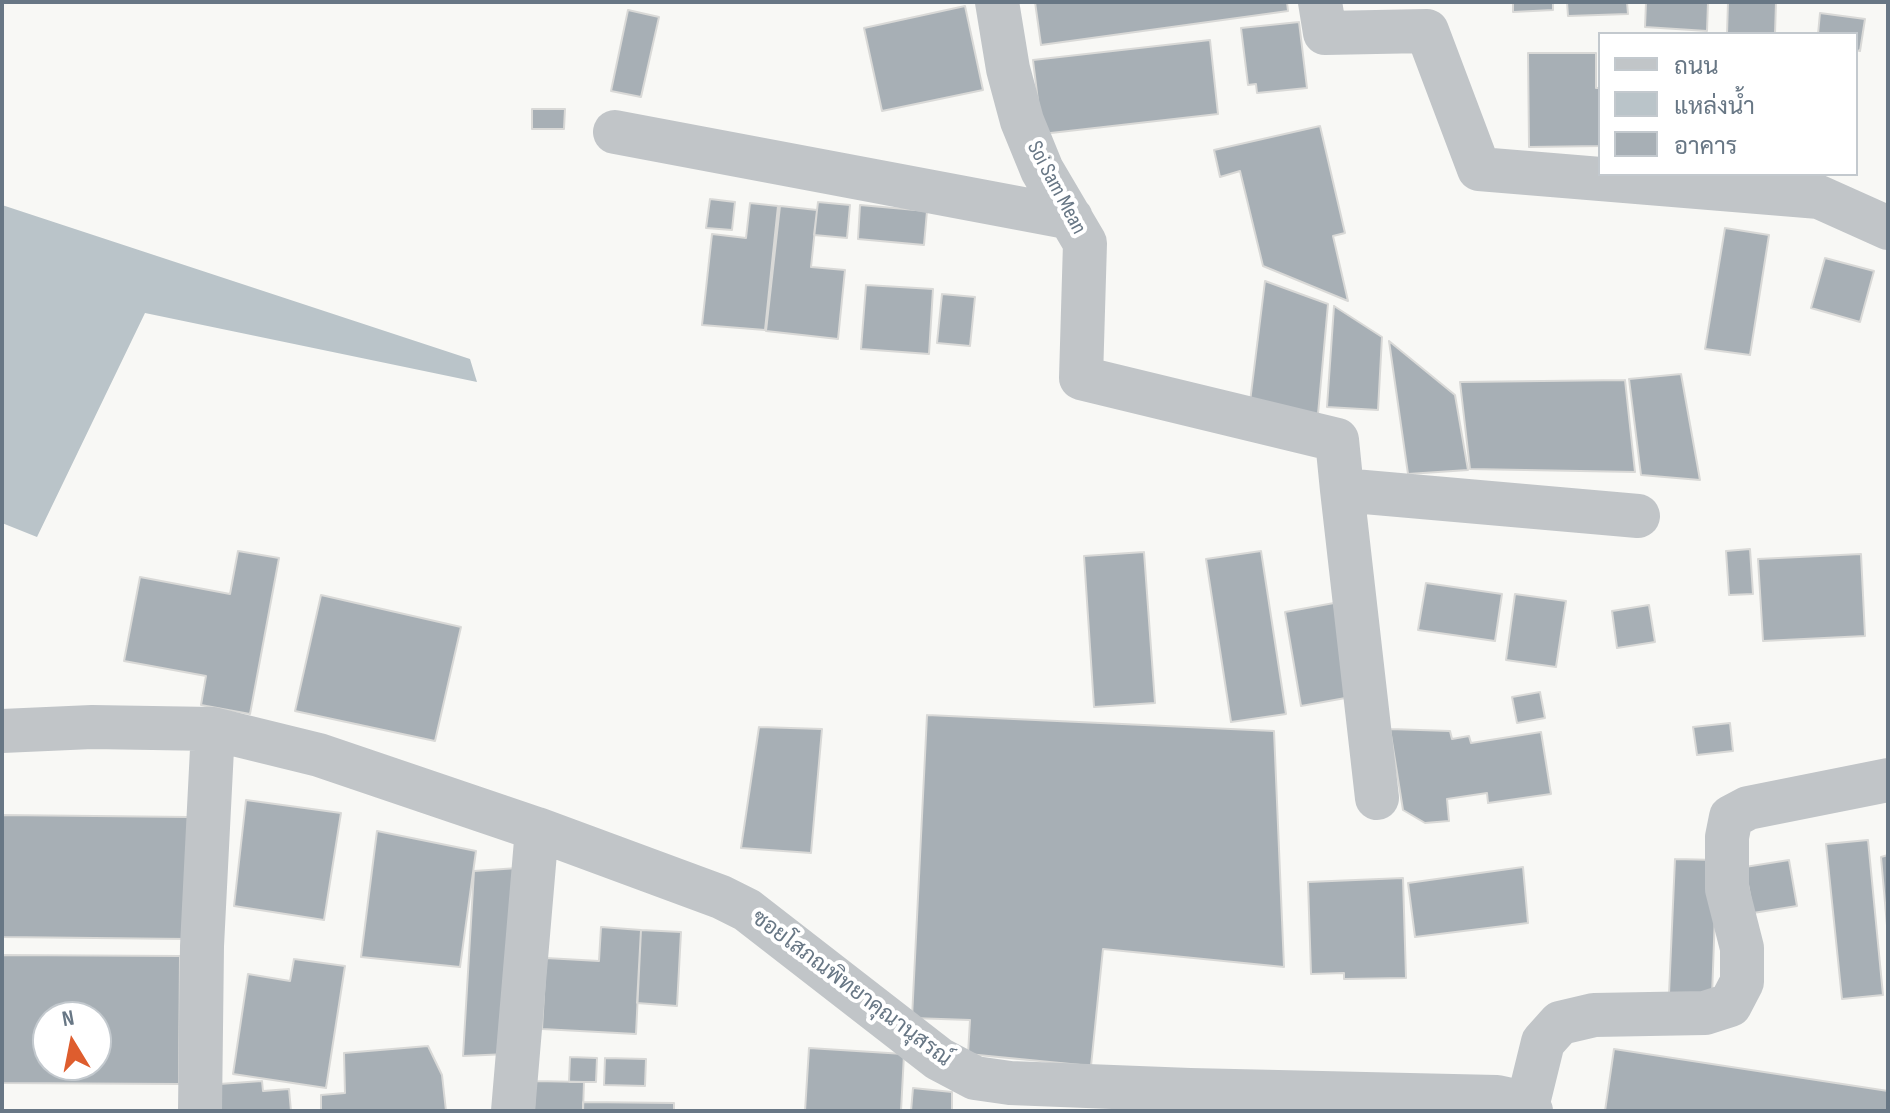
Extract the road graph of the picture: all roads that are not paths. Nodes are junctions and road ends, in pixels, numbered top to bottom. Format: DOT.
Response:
graph roads {
  1 [pos="997,2"];
  2 [pos="1320,2"];
  3 [pos="615,132"];
  4 [pos="1071,218"];
  5 [pos="1888,228"];
  6 [pos="1342,490"];
  7 [pos="1638,516"];
  8 [pos="213,729"];
  9 [pos="2,731"];
  10 [pos="1888,780"];
  11 [pos="1377,798"];
  12 [pos="537,829"];
  13 [pos="1189,1101"];
  14 [pos="1529,1109"];
  15 [pos="200,1111"];
  16 [pos="513,1111"];
  1 -- 4 [label="street, Soi Sam Mean"];
  2 -- 5 [label="street"];
  3 -- 4 [label="street"];
  4 -- 6 [label="street, Soi Sam Mean"];
  6 -- 7 [label="street"];
  6 -- 11 [label="street"];
  8 -- 9 [label="street, ซอยโสภณพิทยาคุณานุสรณ์"];
  8 -- 12 [label="street, ซอยโสภณพิทยาคุณานุสรณ์"];
  8 -- 15 [label="street"];
  10 -- 14 [label="street"];
  12 -- 13 [label="street, ซอยโสภณพิทยาคุณานุสรณ์"];
  12 -- 16 [label="street"];
  13 -- 14 [label="street, ซอยโสภณพิทยาคุณานุสรณ์"];
}
